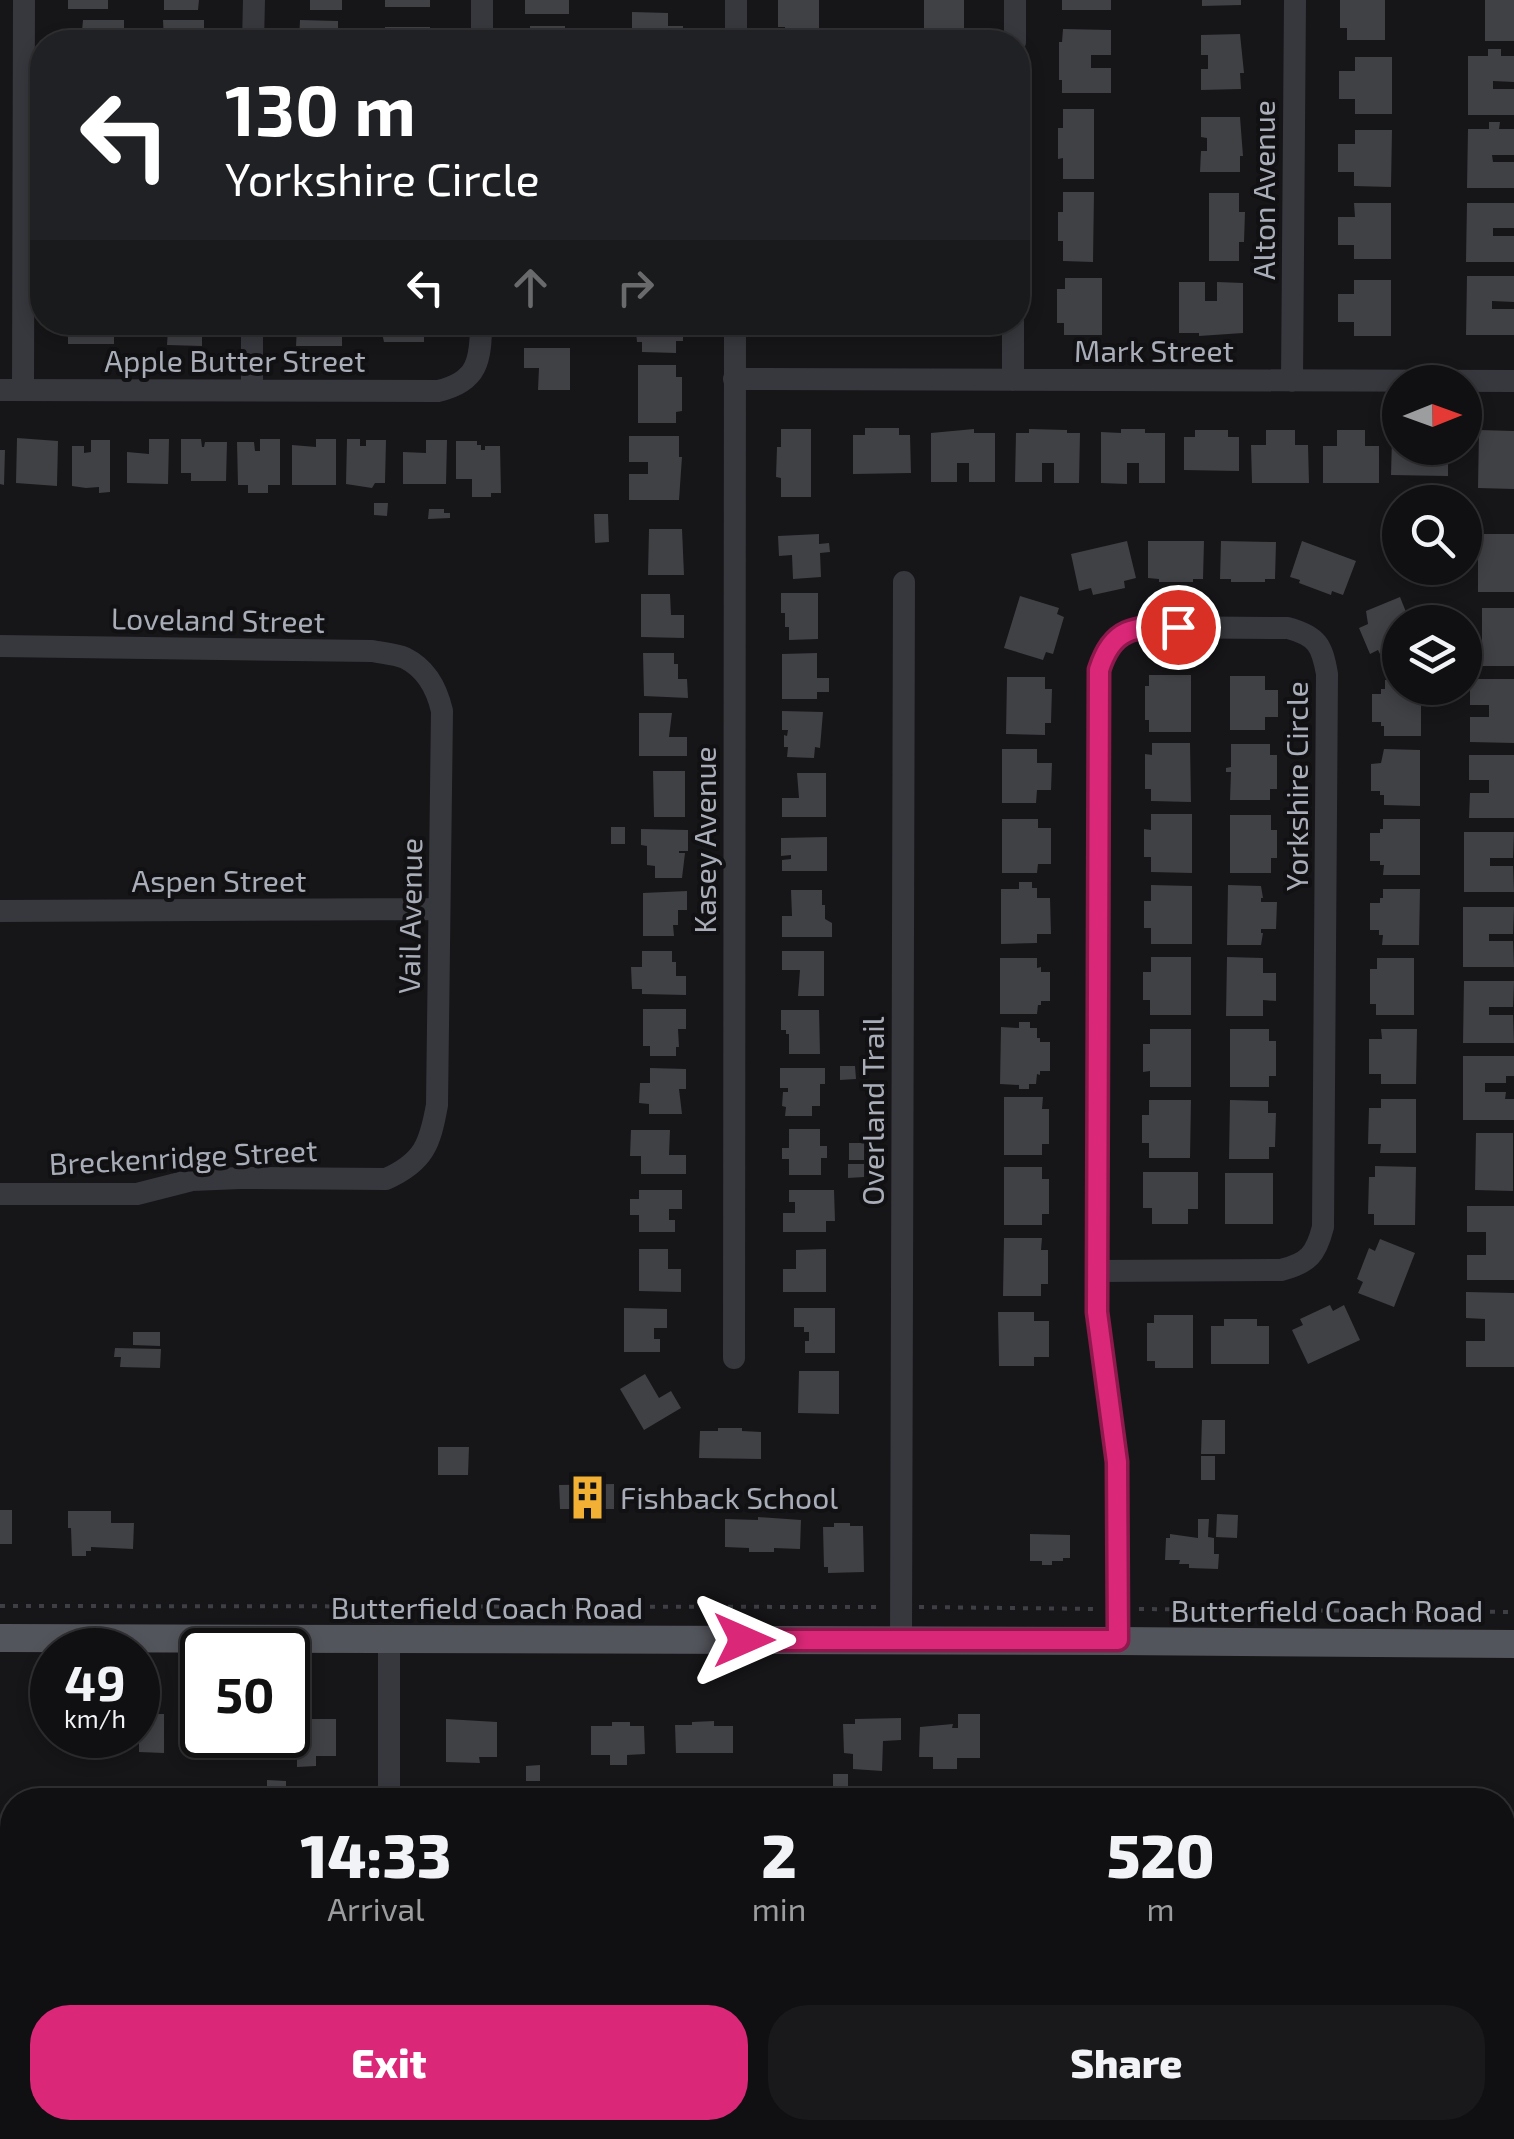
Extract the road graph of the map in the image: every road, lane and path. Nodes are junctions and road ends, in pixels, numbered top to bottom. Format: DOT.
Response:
graph roads {
  1 [pos="24,0"];
  2 [pos="254,0"];
  3 [pos="482,0"];
  4 [pos="736,0"];
  5 [pos="1015,0"];
  6 [pos="1295,0"];
  7 [pos="254,30"];
  8 [pos="482,30"];
  9 [pos="736,30"];
  10 [pos="1014,30"];
  11 [pos="252,335"];
  12 [pos="481,335"];
  13 [pos="735,335"];
  14 [pos="1013,335"];
  15 [pos="734,380"];
  16 [pos="1013,380"];
  17 [pos="1292,381"];
  18 [pos="1514,382"];
  19 [pos="12,390"];
  20 [pos="252,390"];
  21 [pos="904,582"];
  22 [pos="0,646"];
  23 [pos="428,676"];
  24 [pos="439,909"];
  25 [pos="0,911"];
  26 [pos="422,1156"];
  27 [pos="0,1194"];
  28 [pos="1097,1270"];
  29 [pos="734,1358"];
  30 [pos="0,1606"];
  31 [pos="884,1607"];
  32 [pos="904,1608"];
  33 [pos="1098,1609"];
  34 [pos="1139,1609"];
  35 [pos="1514,1612"];
  36 [pos="0,1638"];
  37 [pos="389,1640"];
  38 [pos="901,1640"];
  39 [pos="1118,1640"];
  40 [pos="1514,1644"];
  41 [pos="388,1788"];
  1 -- 19 [label="street"];
  2 -- 7 [label="street"];
  3 -- 8 [label="street"];
  4 -- 9 [label="street"];
  5 -- 10 [label="street"];
  6 -- 17 [label="street, Alton Avenue"];
  11 -- 20 [label="street"];
  12 -- 20 [label="street, Apple Butter Street"];
  13 -- 15 [label="street, Kasey Avenue"];
  14 -- 16 [label="street"];
  15 -- 16 [label="street, Mark Street"];
  15 -- 29 [label="street, Kasey Avenue"];
  16 -- 17 [label="street, Mark Street"];
  17 -- 18 [label="street, Mark Street"];
  19 -- 20 [label="street, Apple Butter Street"];
  21 -- 38 [label="street, Overland Trail"];
  22 -- 23 [label="street, Loveland Street"];
  23 -- 24 [label="street, Vail Avenue"];
  24 -- 25 [label="street, Aspen Street"];
  24 -- 26 [label="street, Vail Avenue"];
  26 -- 27 [label="street, Breckenridge Street"];
  28 -- 28 [label="street, Yorkshire Circle"];
  28 -- 39 [label="street, Yorkshire Circle"];
  30 -- 31 [label="path"];
  32 -- 33 [label="path"];
  34 -- 35 [label="path"];
  36 -- 37 [label="main road, Butterfield Coach Road"];
  37 -- 38 [label="main road, Butterfield Coach Road"];
  37 -- 41 [label="street"];
  38 -- 39 [label="main road, Butterfield Coach Road"];
  39 -- 40 [label="main road, Butterfield Coach Road"];
}
